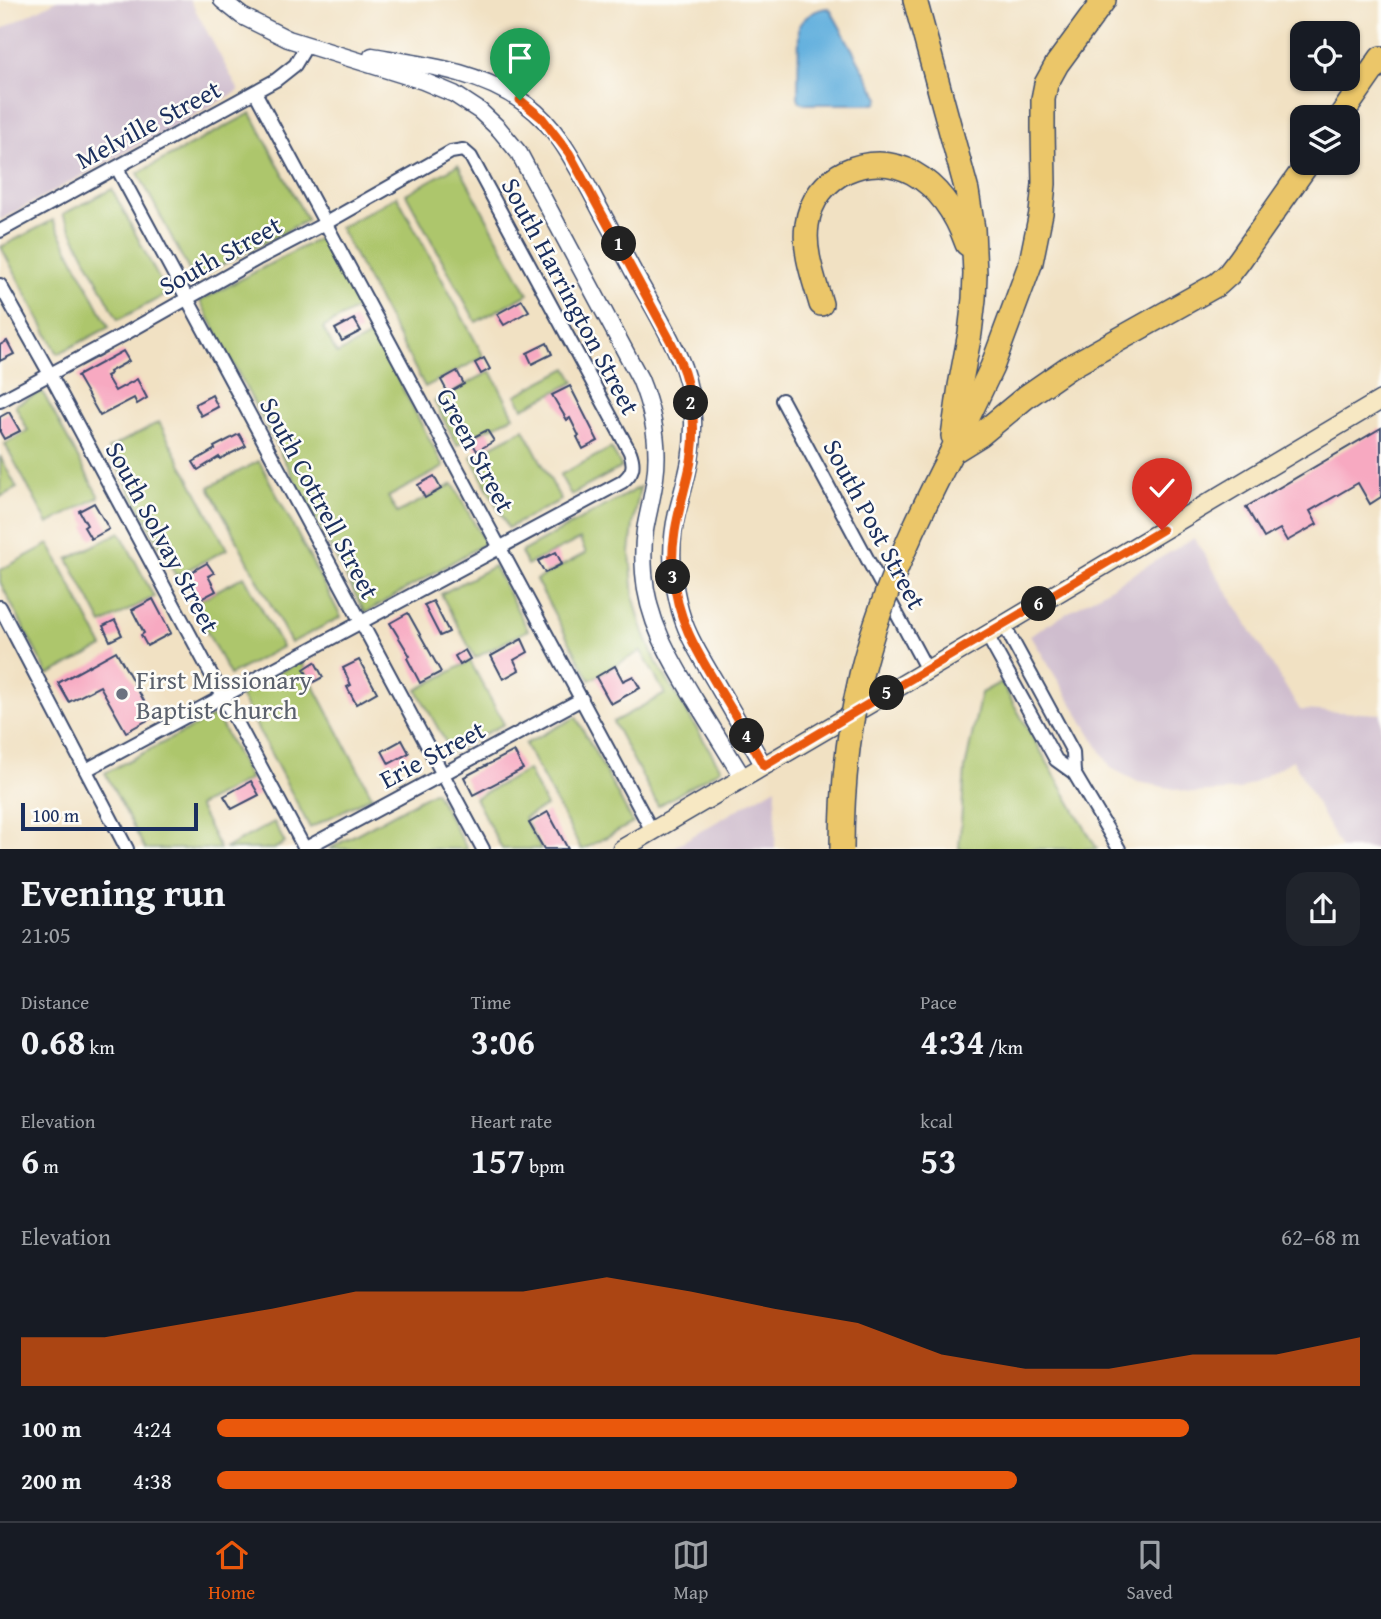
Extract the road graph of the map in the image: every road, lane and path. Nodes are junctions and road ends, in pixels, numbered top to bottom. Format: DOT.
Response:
graph roads {
  1 [pos="222,0"];
  2 [pos="915,0"];
  3 [pos="1104,0"];
  4 [pos="307,45"];
  5 [pos="1381,58"];
  6 [pos="255,92"];
  7 [pos="1348,105"];
  8 [pos="463,150"];
  9 [pos="117,168"];
  10 [pos="1300,175"];
  11 [pos="326,223"];
  12 [pos="0,231"];
  13 [pos="975,274"];
  14 [pos="0,285"];
  15 [pos="186,298"];
  16 [pos="821,304"];
  17 [pos="50,374"];
  18 [pos="782,400"];
  19 [pos="1381,400"];
  20 [pos="0,401"];
  21 [pos="951,453"];
  22 [pos="500,547"];
  23 [pos="0,607"];
  24 [pos="362,622"];
  25 [pos="1004,625"];
  26 [pos="987,635"];
  27 [pos="927,670"];
  28 [pos="223,696"];
  29 [pos="582,699"];
  30 [pos="764,766"];
  31 [pos="86,770"];
  32 [pos="1074,773"];
  33 [pos="443,774"];
  34 [pos="743,778"];
  35 [pos="652,831"];
  36 [pos="127,849"];
  37 [pos="305,849"];
  38 [pos="483,849"];
  39 [pos="622,849"];
  40 [pos="842,849"];
  41 [pos="1119,849"];
  1 -- 4 [label="street"];
  2 -- 13 [label="highway"];
  3 -- 21 [label="highway"];
  4 -- 6 [label="street, Melville Street"];
  4 -- 30 [label="street"];
  4 -- 34 [label="street"];
  5 -- 7 [label="highway"];
  6 -- 9 [label="street, Melville Street"];
  6 -- 11 [label="street, Green Street"];
  8 -- 11 [label="street, South Street"];
  8 -- 22 [label="street, South Harrington Street"];
  9 -- 12 [label="street, Melville Street"];
  9 -- 15 [label="street, South Cottrell Street"];
  10 -- 21 [label="highway"];
  11 -- 15 [label="street, South Street"];
  11 -- 22 [label="street, Green Street"];
  13 -- 16 [label="highway"];
  13 -- 21 [label="highway"];
  14 -- 17 [label="street, South Solvay Street"];
  15 -- 17 [label="street, South Street"];
  15 -- 24 [label="street, South Cottrell Street"];
  17 -- 20 [label="street, South Street"];
  17 -- 28 [label="street, South Solvay Street"];
  18 -- 27 [label="street, South Post Street"];
  19 -- 25 [label="main road"];
  21 -- 40 [label="highway, bridge"];
  22 -- 24 [label="street"];
  22 -- 29 [label="street, Green Street"];
  23 -- 31 [label="street"];
  24 -- 28 [label="street"];
  24 -- 33 [label="street, South Cottrell Street"];
  25 -- 26 [label="main road"];
  25 -- 32 [label="street"];
  26 -- 27 [label="main road"];
  26 -- 32 [label="street"];
  27 -- 30 [label="main road"];
  28 -- 31 [label="street"];
  28 -- 37 [label="street, South Solvay Street"];
  29 -- 33 [label="street, Erie Street"];
  29 -- 35 [label="street, Green Street"];
  30 -- 34 [label="main road"];
  31 -- 36 [label="street"];
  32 -- 41 [label="street"];
  33 -- 37 [label="street, Erie Street"];
  33 -- 38 [label="street, South Cottrell Street"];
  34 -- 35 [label="main road"];
  35 -- 39 [label="main road"];
}
